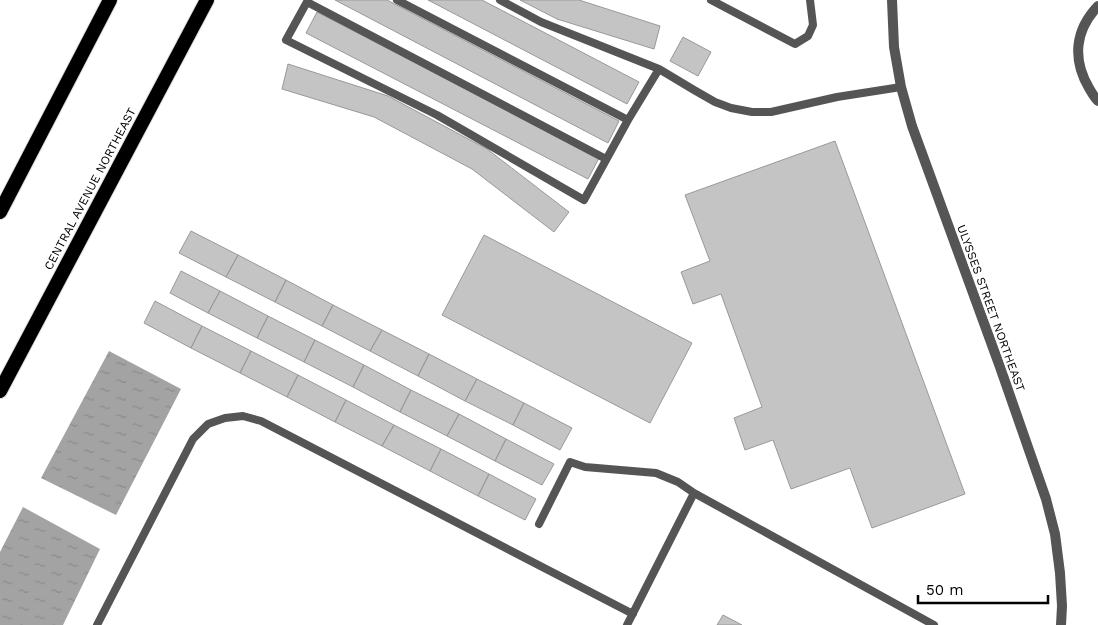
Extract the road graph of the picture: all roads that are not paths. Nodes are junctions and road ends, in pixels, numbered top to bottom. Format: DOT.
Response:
graph roads {
  1 [pos="110,0"];
  2 [pos="207,0"];
  3 [pos="397,0"];
  4 [pos="500,0"];
  5 [pos="711,0"];
  6 [pos="810,0"];
  7 [pos="892,0"];
  8 [pos="307,1"];
  9 [pos="1098,6"];
  10 [pos="659,69"];
  11 [pos="901,87"];
  12 [pos="1098,101"];
  13 [pos="628,120"];
  14 [pos="606,159"];
  15 [pos="0,212"];
  16 [pos="0,391"];
  17 [pos="694,493"];
  18 [pos="539,524"];
  19 [pos="633,614"];
  20 [pos="97,625"];
  21 [pos="627,625"];
  22 [pos="934,625"];
  23 [pos="1061,625"];
  1 -- 15 [label="highway"];
  2 -- 16 [label="highway, CENTRAL AVENUE NORTHEAST"];
  3 -- 13 [label="lane"];
  4 -- 10 [label="lane"];
  5 -- 6 [label="lane"];
  7 -- 11 [label="street, ULYSSES STREET NORTHEAST"];
  8 -- 14 [label="lane"];
  8 -- 14 [label="lane"];
  9 -- 12 [label="street"];
  10 -- 11 [label="lane"];
  10 -- 13 [label="lane"];
  11 -- 23 [label="street, ULYSSES STREET NORTHEAST"];
  13 -- 14 [label="lane"];
  17 -- 18 [label="lane"];
  17 -- 19 [label="lane"];
  17 -- 22 [label="lane"];
  19 -- 20 [label="lane"];
  19 -- 21 [label="lane"];
}
